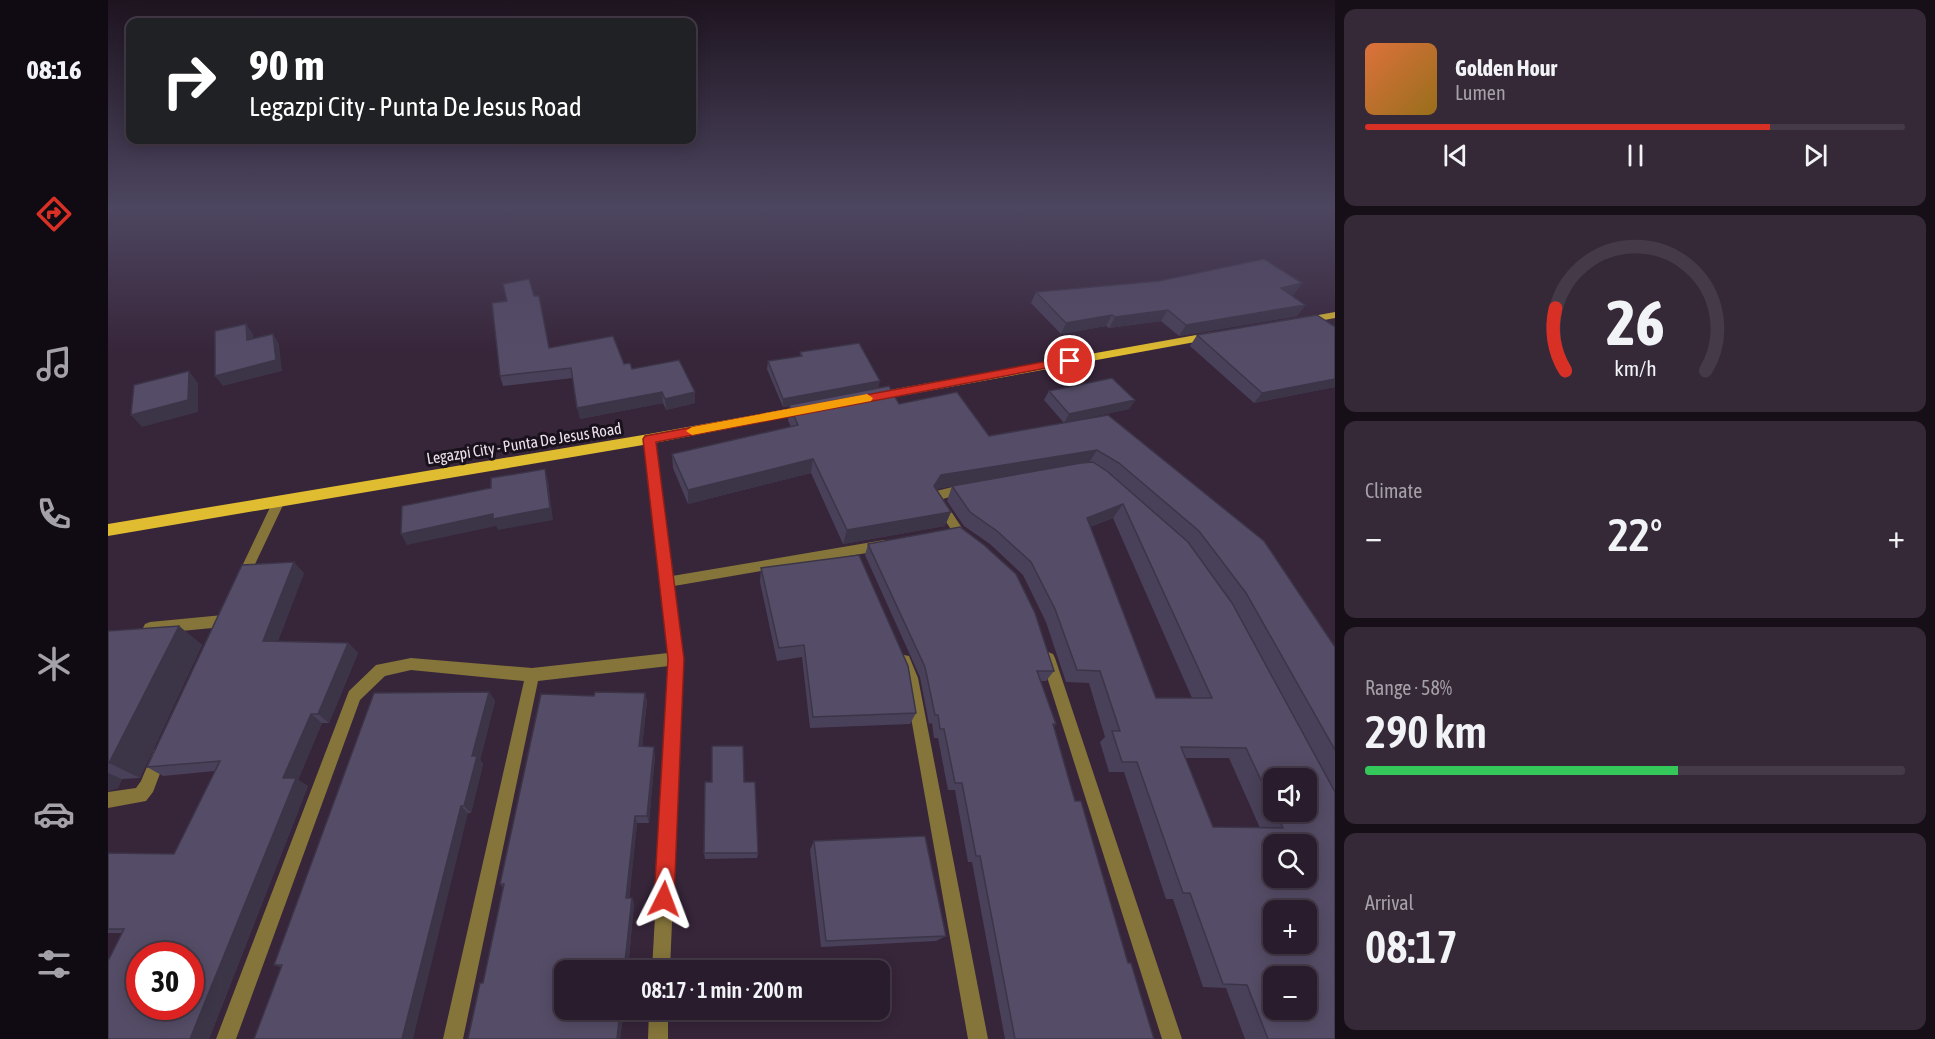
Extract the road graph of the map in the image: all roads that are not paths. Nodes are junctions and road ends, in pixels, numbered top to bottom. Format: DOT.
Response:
graph roads {
  1 [pos="1335,315"];
  2 [pos="1289,323"];
  3 [pos="1232,333"];
  4 [pos="861,399"];
  5 [pos="825,406"];
  6 [pos="649,439"];
  7 [pos="981,485"];
  8 [pos="279,501"];
  9 [pos="108,530"];
  10 [pos="901,542"];
  11 [pos="984,549"];
  12 [pos="666,582"];
  13 [pos="237,591"];
  14 [pos="131,630"];
  15 [pos="213,641"];
  16 [pos="1044,646"];
  17 [pos="898,647"];
  18 [pos="676,659"];
  19 [pos="532,675"];
  20 [pos="164,745"];
  21 [pos="108,800"];
  22 [pos="661,960"];
  23 [pos="659,1020"];
  24 [pos="226,1039"];
  25 [pos="453,1039"];
  26 [pos="658,1039"];
  27 [pos="978,1039"];
  28 [pos="1172,1039"];
  1 -- 2 [label="main road"];
  3 -- 4 [label="main road"];
  5 -- 6 [label="main road, Legazpi City - Punta De Jesus Road"];
  6 -- 8 [label="main road, Legazpi City - Punta De Jesus Road"];
  6 -- 12 [label="street"];
  7 -- 11 [label="street"];
  8 -- 9 [label="main road, Legazpi City - Punta De Jesus Road"];
  8 -- 13 [label="street"];
  10 -- 12 [label="street"];
  12 -- 18 [label="street"];
  14 -- 15 [label="street"];
  16 -- 28 [label="street"];
  17 -- 27 [label="street"];
  18 -- 19 [label="street"];
  18 -- 22 [label="street"];
  19 -- 24 [label="street"];
  19 -- 25 [label="street"];
  20 -- 21 [label="street"];
  23 -- 26 [label="street"];
}
